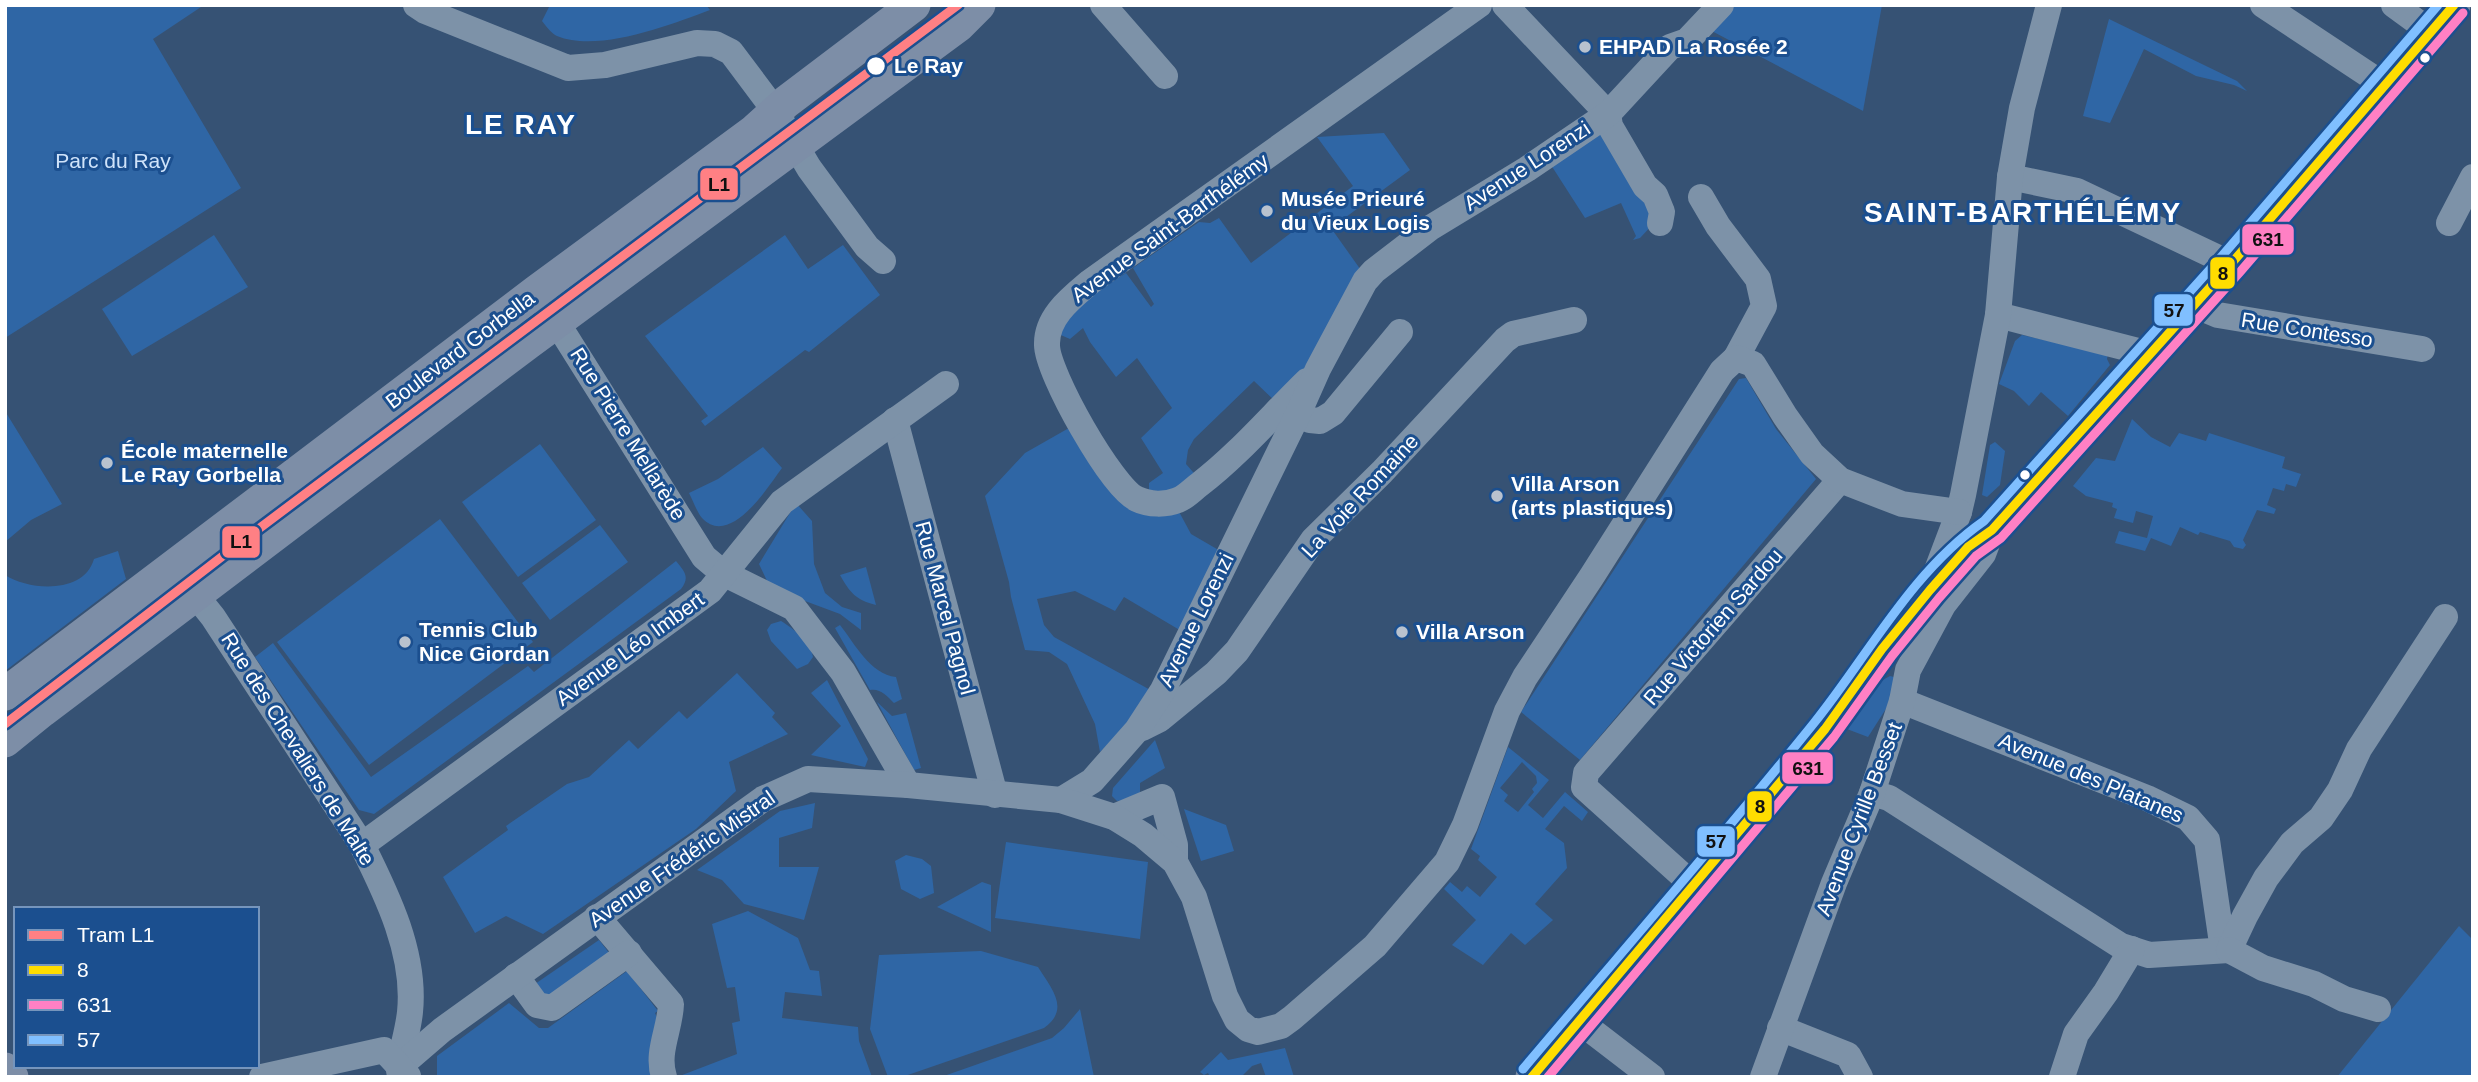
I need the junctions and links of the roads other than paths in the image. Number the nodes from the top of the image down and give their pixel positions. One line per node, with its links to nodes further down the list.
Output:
1 (416, 5): 15 (street)
2 (914, 5): 15 (main road, Boulevard Gorbella)
3 (979, 5): 17 (main road, Boulevard Gorbella)
4 (1103, 5): 13 (street)
5 (1479, 5): 34 (street, Avenue Saint-Barthélémy)
6 (1505, 5): 16 (street)
7 (1721, 5): 16 (street, Avenue Lorenzi)
8 (2049, 5): 18 (street)
9 (2263, 5): 14 (street)
10 (2394, 5): 12 (street)
11 (2454, 5): 12 (main road)
12 (2431, 32): 14 (main road)
13 (1165, 76)
14 (2384, 85): 24 (main road)
15 (776, 112): 17 (street); 25 (main road, Boulevard Gorbella)
16 (1608, 114): 21 (street); 34 (street, Avenue Lorenzi)
17 (795, 146): 23 (street); 29 (main road, Boulevard Gorbella)
18 (2010, 177): 24 (street); 27 (street)
19 (2473, 177): 22 (street)
20 (1701, 197): 33 (street)
21 (1660, 223)
22 (2449, 223)
23 (883, 261)
24 (2231, 264): 26 (main road)
25 (537, 291): 29 (street, Rue Pierre Mellarède); 41 (main road, Boulevard Gorbella)
26 (2194, 305): 31 (street, Rue Contesso); 32 (main road)
27 (1998, 315): 32 (street); 39 (street)
28 (1574, 320): 50 (street, La Voie Romaine)
29 (558, 322): 42 (street, Rue Pierre Mellarède); 44 (main road, Boulevard Gorbella)
30 (1400, 332): 36 (street)
31 (2422, 349)
32 (2150, 354): 40 (main road)
33 (1736, 358): 38 (street); 58 (street)
34 (1318, 369): 36 (street, Avenue Lorenzi)
35 (946, 384): 37 (street, Avenue Léo Imbert)
36 (1298, 414): 50 (street, Avenue Lorenzi)
37 (895, 420): 42 (street, Avenue Léo Imbert); 54 (street, Rue Marcel Pagnol)
38 (1840, 480): 39 (street); 59 (street, Rue Victorien Sardou)
39 (1959, 512): 40 (street); 43 (street)
40 (1984, 536): 43 (main road); 46 (street, Avenue Cyrille Besset)
41 (173, 567): 44 (street, Rue des Chevaliers de Malte); 48 (main road, Boulevard Gorbella)
42 (723, 573): 52 (street, Rue Pierre Mellarède); 57 (street, Avenue Léo Imbert)
43 (1930, 590): 47 (main road)
44 (197, 595): 51 (main road, Boulevard Gorbella); 57 (street, Rue des Chevaliers de Malte)
45 (2445, 617): 62 (street)
46 (1908, 670): 47 (street); 49 (street, Avenue Cyrille Besset)
47 (1858, 681): 59 (main road)
48 (5, 694)
49 (1902, 701): 53 (street, Avenue Cyrille Besset); 62 (street, Avenue des Platanes)
50 (1137, 730): 55 (street, Avenue Lorenzi)
51 (5, 741)
52 (908, 785): 54 (street, Avenue Frédéric Mistral); 60 (street, Avenue Frédéric Mistral)
53 (1872, 793): 61 (street); 67 (street, Avenue Cyrille Besset)
54 (995, 795): 55 (street, Avenue Frédéric Mistral)
55 (1060, 800): 56 (street, Avenue Frédéric Mistral)
56 (1114, 817): 58 (street, Avenue Frédéric Mistral); 58 (street)
57 (362, 845): 69 (street, Rue des Chevaliers de Malte)
58 (1175, 862)
59 (1693, 886): 66 (main road)
60 (597, 917): 63 (street); 64 (street, Avenue Frédéric Mistral)
61 (2132, 950): 62 (street); 77 (street)
62 (2226, 950): 65 (street)
63 (629, 953): 64 (street); 72 (street)
64 (516, 976): 69 (street, Avenue Frédéric Mistral)
65 (2378, 1009)
66 (1580, 1021): 73 (main road); 74 (street)
67 (1780, 1028): 75 (street, Avenue Cyrille Besset); 76 (street)
68 (5, 1069): 70 (main road)
69 (402, 1074): 71 (street)
70 (12, 1077)
71 (262, 1077)
72 (664, 1077)
73 (1532, 1077)
74 (1652, 1077)
75 (1763, 1077)
76 (1860, 1077)
77 (2062, 1077)

